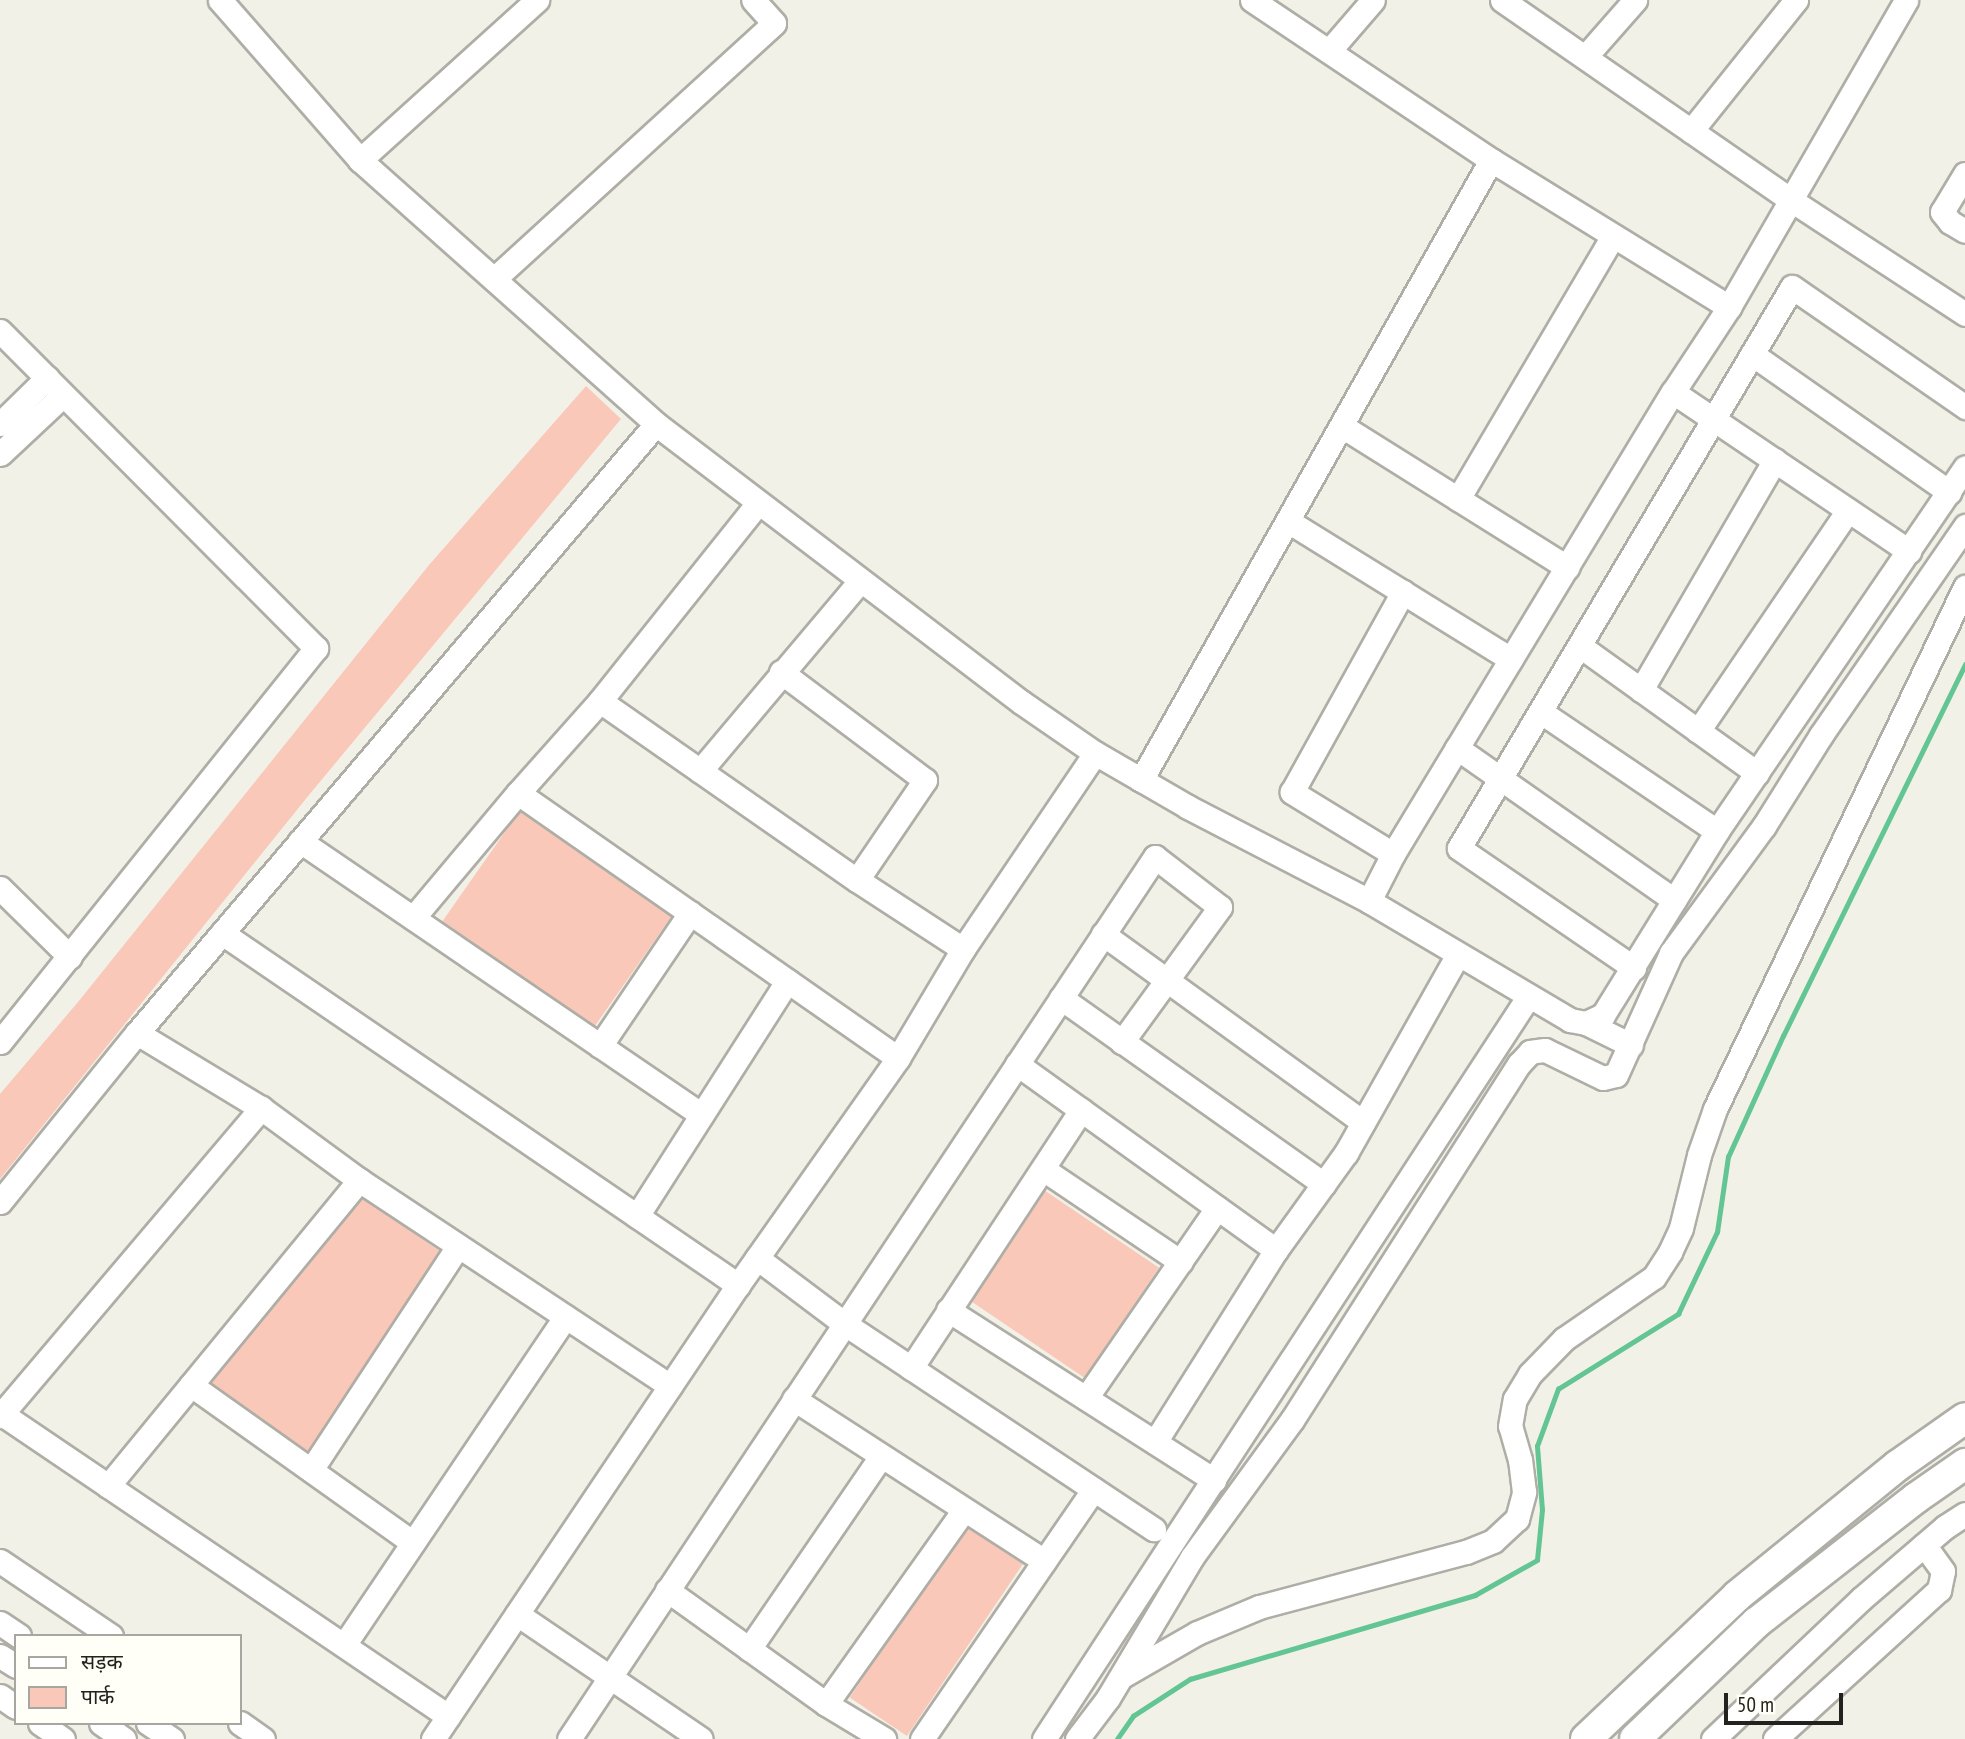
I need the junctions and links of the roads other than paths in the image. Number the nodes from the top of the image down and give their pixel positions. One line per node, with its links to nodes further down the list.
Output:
1 (220, 0): 13 (street)
2 (537, 0): 13 (street)
3 (754, 0): 19 (street)
4 (1252, 0): 10 (street)
5 (1373, 0): 10 (street)
6 (1502, 0): 11 (street)
7 (1635, 0): 11 (street)
8 (1796, 0): 12 (street)
9 (1906, 0): 16 (street)
10 (1329, 51): 14 (street)
11 (1585, 57): 12 (street)
12 (1691, 131): 16 (street)
13 (360, 160): 19 (street)
14 (1491, 160): 18 (street); 31 (street)
15 (1965, 174): 17 (street)
16 (1791, 200): 20 (street); 21 (street)
17 (1965, 231)
18 (1613, 236): 20 (street); 36 (street)
19 (494, 279): 30 (street)
20 (1729, 307): 25 (street)
21 (1965, 314)
22 (0, 331): 24 (street)
23 (1752, 354): 27 (street); 28 (street); 35 (street)
24 (47, 378): 26 (street); 29 (street)
25 (1673, 392): 28 (street); 42 (street)
26 (64, 395): 32 (street); 73 (street)
27 (1965, 407)
28 (1714, 419): 33 (street); 46 (street)
29 (0, 424)
30 (656, 424): 37 (street); 61 (street)
31 (1342, 426): 36 (street); 39 (street)
32 (0, 454)
33 (1775, 460): 38 (street); 49 (street)
34 (1965, 468): 35 (street)
35 (1949, 492): 41 (street)
36 (1458, 499): 42 (street)
37 (758, 503): 43 (street); 50 (street)
38 (1849, 510): 41 (street); 52 (street)
39 (1288, 521): 45 (street); 58 (street)
40 (1965, 526): 83 (street)
41 (1909, 551): 56 (street)
42 (1567, 567): 47 (street)
43 (860, 581): 48 (street); 54 (street)
44 (1965, 587): 134 (street)
45 (1403, 592): 47 (street); 62 (street)
46 (1580, 646): 49 (street); 51 (street)
47 (1511, 659): 53 (street)
48 (781, 671): 55 (street); 63 (street)
49 (1641, 690): 52 (street)
50 (600, 701): 55 (street); 59 (street)
51 (1541, 712): 57 (street); 60 (street)
52 (1698, 731): 56 (street)
53 (1457, 748): 57 (street); 62 (street)
54 (1095, 753): 58 (street); 71 (street)
55 (700, 771): 63 (street)
56 (1757, 774): 60 (street)
57 (1502, 779): 65 (street); 74 (street)
58 (1141, 780): 66 (street)
59 (518, 793): 67 (street); 68 (street)
60 (1717, 831): 65 (street)
61 (300, 841): 68 (street); 69 (street)
62 (1393, 854): 66 (street)
63 (857, 880): 71 (street)
64 (0, 888): 73 (street)
65 (1674, 900): 74 (street)
66 (1369, 901): 72 (street)
67 (690, 913): 75 (street); 84 (street)
68 (413, 918): 84 (street)
69 (222, 933): 81 (street); 96 (street)
70 (1103, 934): 76 (street); 76 (street); 78 (street)
71 (963, 949): 85 (street)
72 (1458, 954): 77 (street); 90 (street)
73 (70, 957): 80 (street)
74 (1634, 968): 79 (street)
75 (787, 981): 85 (street); 89 (street)
76 (1167, 981): 82 (street); 90 (street)
77 (1528, 997): 79 (street); 116 (street)
78 (1061, 998): 82 (street); 86 (street)
79 (1586, 1023): 83 (street)
80 (4, 1029)
81 (137, 1032): 87 (street); 94 (street)
82 (1122, 1042): 93 (street)
83 (1631, 1045): 134 (street)
84 (600, 1046): 89 (street)
85 (898, 1058): 99 (street)
86 (1017, 1064): 88 (street); 104 (street)
87 (261, 1108): 92 (street); 110 (street)
88 (1082, 1111): 91 (street); 95 (street)
89 (701, 1115): 96 (street)
90 (1363, 1122): 93 (street)
91 (1043, 1169): 100 (street); 102 (street)
92 (359, 1180): 97 (street); 106 (street)
93 (1324, 1184): 98 (street)
94 (0, 1202)
95 (1217, 1208): 98 (street); 100 (street)
96 (637, 1216): 101 (street)
97 (458, 1246): 103 (street); 115 (street)
98 (1276, 1250): 112 (street)
99 (757, 1258): 101 (street); 104 (street)
100 (1181, 1262): 108 (street)
101 (738, 1285): 107 (street)
102 (948, 1310): 105 (street); 108 (street)
103 (565, 1317): 107 (street); 122 (street)
104 (845, 1324): 105 (street); 109 (street)
105 (911, 1368): 118 (street)
106 (191, 1385): 115 (street); 117 (street)
107 (670, 1386): 127 (street)
108 (1086, 1398): 112 (street)
109 (794, 1399): 113 (street); 126 (street)
110 (1, 1415): 117 (street)
111 (1965, 1418): 152 (main road)
112 (1155, 1442): 116 (street)
113 (881, 1456): 119 (street); 132 (street)
114 (1965, 1464): 153 (main road)
115 (311, 1471): 122 (street)
116 (1213, 1480): 150 (street)
117 (108, 1486): 131 (street)
118 (1094, 1489): 121 (street); 125 (street)
119 (963, 1511): 125 (street); 135 (street)
120 (1965, 1514): 123 (street)
121 (1154, 1530)
122 (413, 1543): 131 (street)
123 (1924, 1545): 154 (street); 155 (street)
124 (0, 1561): 130 (street)
125 (1044, 1561): 149 (street)
126 (667, 1590): 132 (street); 133 (street)
127 (517, 1614): 133 (street); 136 (street)
128 (0, 1623): 129 (street)
129 (16, 1634)
130 (108, 1634)
131 (344, 1646): 136 (street)
132 (749, 1649): 135 (street)
133 (609, 1677): 146 (street); 147 (street)
134 (1121, 1677): 151 (street)
135 (826, 1704): 148 (street)
136 (448, 1716): 145 (street)
137 (242, 1724): 144 (street)
138 (43, 1725): 141 (street)
139 (104, 1725): 142 (street)
140 (151, 1725): 143 (street)
141 (63, 1739)
142 (124, 1739)
143 (172, 1739)
144 (263, 1739)
145 (433, 1739)
146 (569, 1739)
147 (701, 1739)
148 (884, 1739)
149 (922, 1739)
150 (1044, 1739)
151 (1077, 1739)
152 (1586, 1739)
153 (1635, 1739)
154 (1713, 1739)
155 (1775, 1739)

